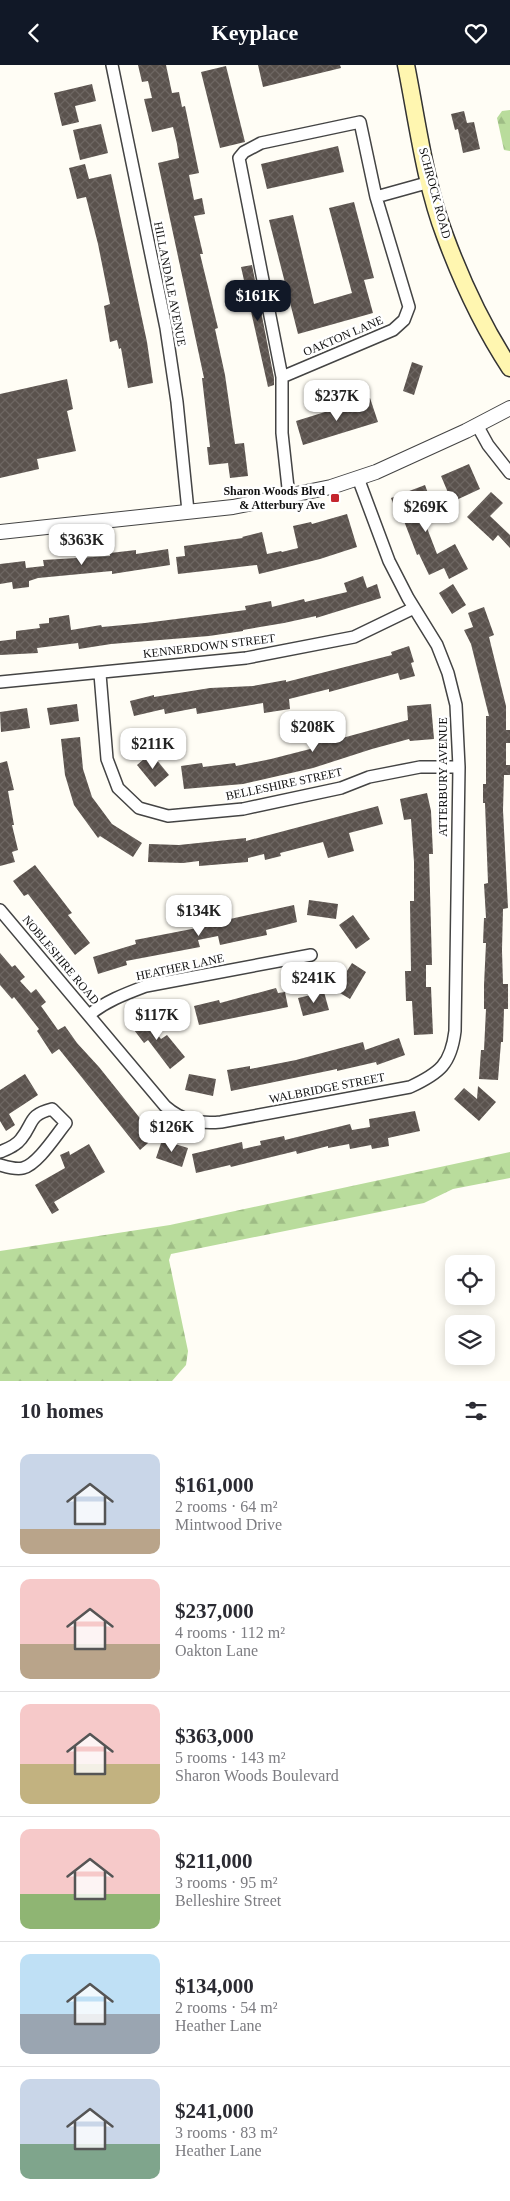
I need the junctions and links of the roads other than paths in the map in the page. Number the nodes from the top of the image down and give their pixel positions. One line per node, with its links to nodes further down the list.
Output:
1 (112, 65): 12 (street, HILLANDALE AVENUE)
2 (406, 65): 3 (main road, SCHROCK ROAD)
3 (430, 183): 4 (street); 5 (main road, SCHROCK ROAD)
4 (376, 197): 6 (street, OAKTON LANE); 6 (street, OAKTON LANE)
5 (510, 368)
6 (282, 377): 11 (street)
7 (510, 408): 8 (street)
8 (477, 425): 9 (street); 10 (street)
9 (510, 473)
10 (358, 478): 11 (street); 14 (street, ATTERBURY AVENUE)
11 (289, 497): 12 (street)
12 (188, 511): 13 (street)
13 (0, 532)
14 (414, 608): 15 (street, KENNERDOWN STREET); 17 (street, ATTERBURY AVENUE)
15 (100, 673): 16 (street, KENNERDOWN STREET); 17 (street, BELLESHIRE STREET)
16 (0, 682)
17 (458, 767): 21 (street, ATTERBURY AVENUE)
18 (0, 910): 20 (street, NOBLESHIRE ROAD)
19 (311, 955): 20 (street, HEATHER LANE)
20 (89, 1015): 22 (street, NOBLESHIRE ROAD)
21 (444, 1065): 22 (street, WALBRIDGE STREET)
22 (209, 1123)
23 (0, 1152): 24 (street)
24 (0, 1165)

